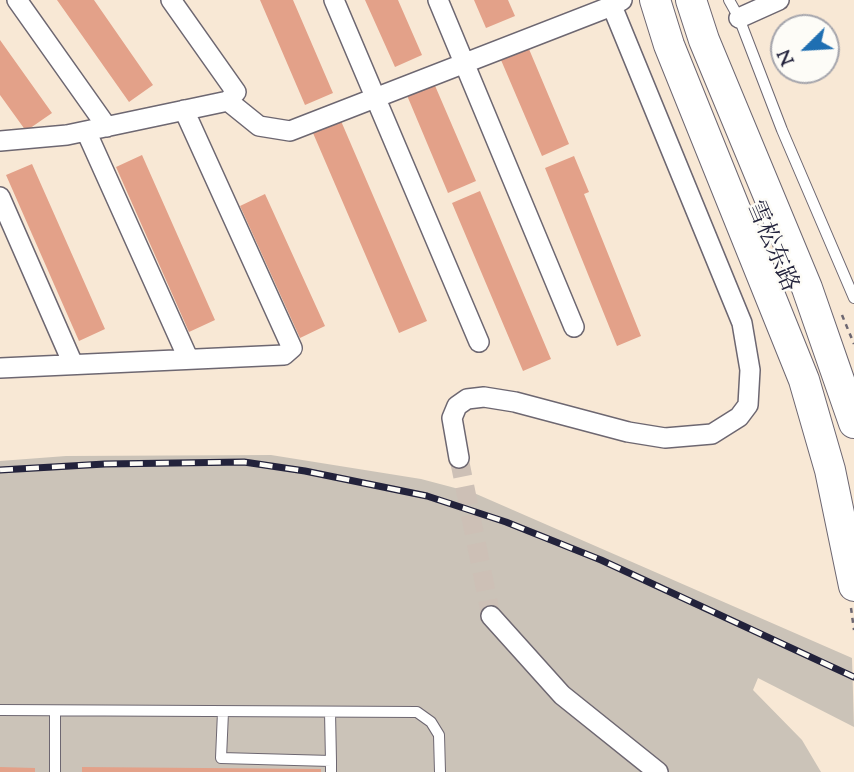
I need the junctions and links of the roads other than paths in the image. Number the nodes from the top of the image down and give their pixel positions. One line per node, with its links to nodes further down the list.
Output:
1 (17, 0): 17 (street)
2 (171, 0): 15 (street)
3 (334, 0): 14 (street)
4 (438, 0): 13 (street)
5 (655, 0): 31 (main road)
6 (664, 0): 30 (main road, 雪松东路)
7 (691, 0): 28 (main road, 雪松东路)
8 (702, 0): 25 (main road)
9 (729, 0): 12 (lane)
10 (779, 0): 12 (street)
11 (617, 3): 13 (street); 29 (street)
12 (739, 18): 21 (lane)
13 (464, 62): 14 (street); 22 (street)
14 (375, 96): 15 (street); 23 (street)
15 (228, 101): 16 (street)
16 (184, 110): 17 (street); 24 (street)
17 (107, 127): 18 (street)
18 (86, 131): 19 (street); 24 (street)
19 (0, 141)
20 (0, 197): 26 (street)
21 (854, 298)
22 (574, 327)
23 (479, 342)
24 (188, 358): 26 (street)
25 (854, 363)
26 (74, 364): 27 (street)
27 (0, 368)
28 (854, 423)
29 (459, 458)
30 (854, 502)
31 (854, 586)
32 (491, 616): 40 (street)
33 (0, 710): 34 (lane)
34 (55, 711): 35 (lane); 38 (lane)
35 (223, 712): 36 (lane); 37 (lane)
36 (330, 712): 37 (lane); 39 (lane)
37 (331, 766)
38 (55, 772)
39 (440, 772)
40 (658, 772)

